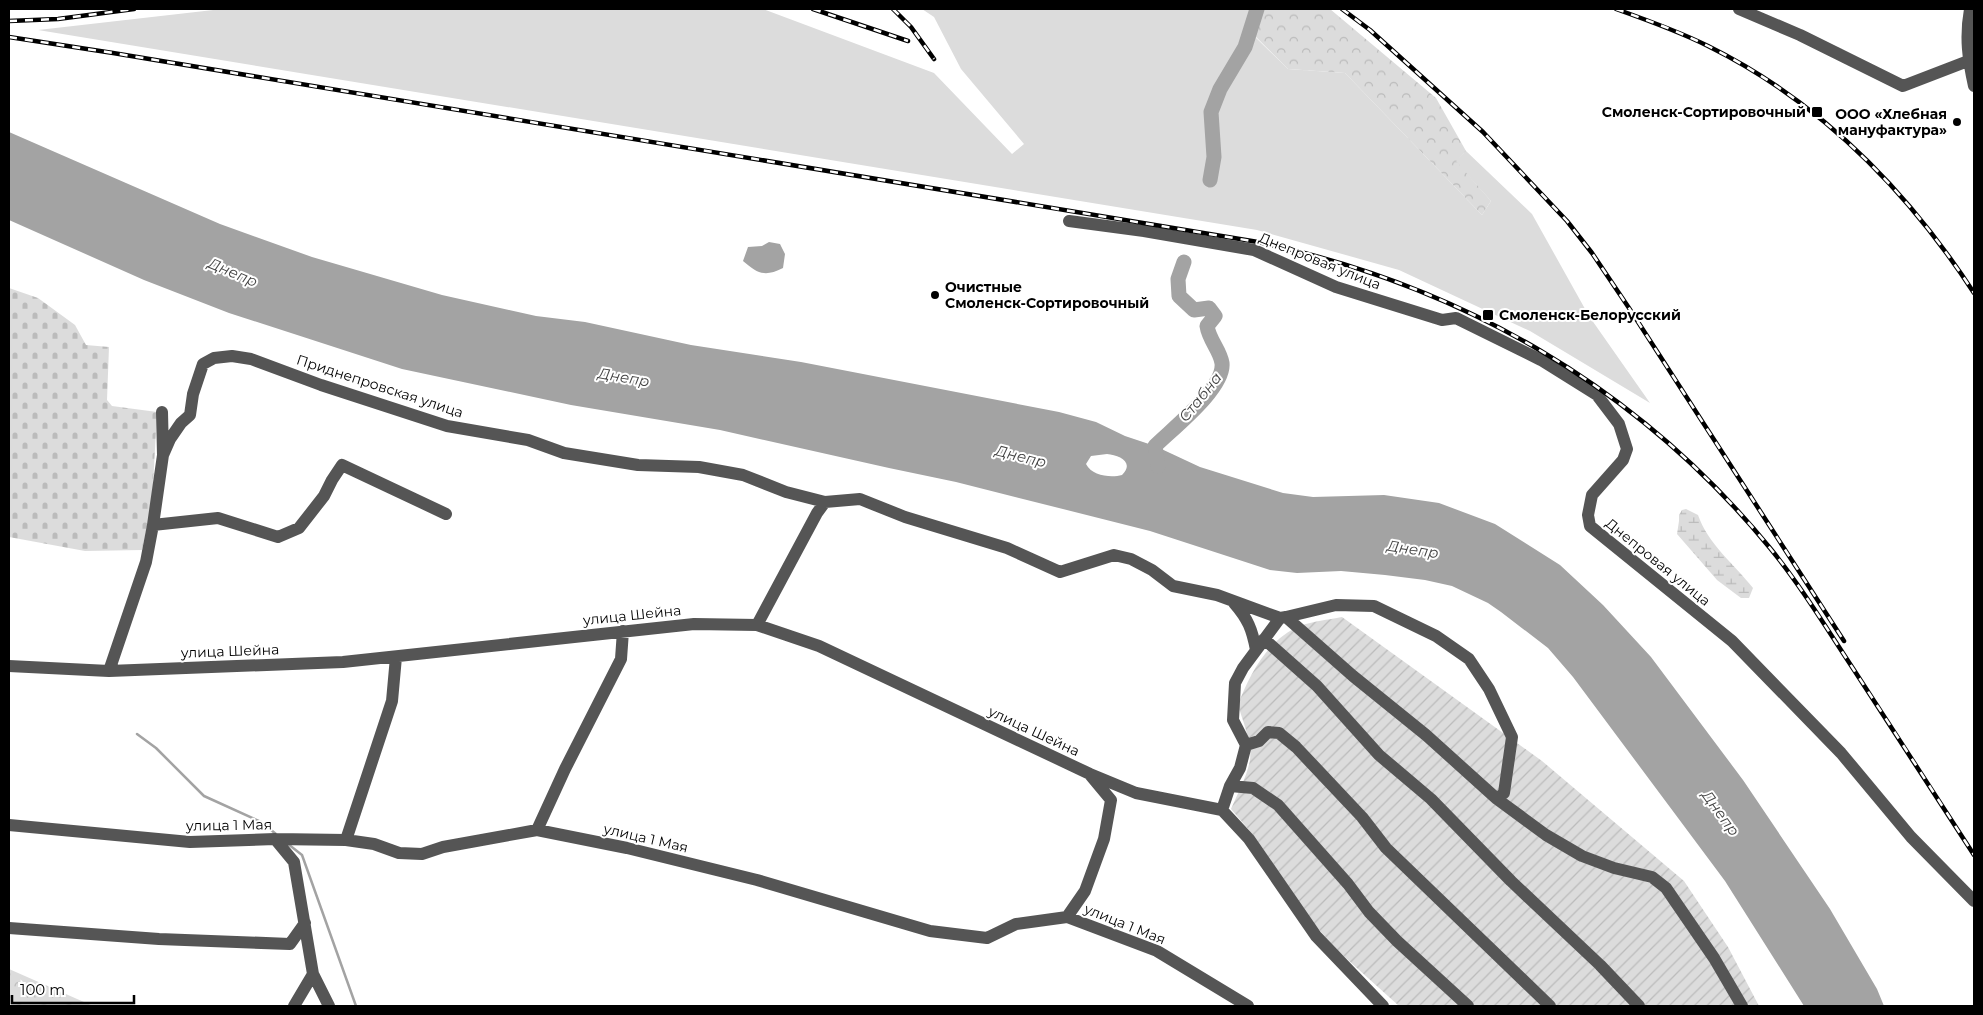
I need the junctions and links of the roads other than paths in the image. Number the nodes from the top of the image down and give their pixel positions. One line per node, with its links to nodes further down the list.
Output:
1 (1739, 9): 3 (street)
2 (1968, 12): 3 (street)
3 (1968, 61): 4 (street)
4 (1974, 86)
5 (1069, 221): 29 (street, Днепровая улица)
6 (162, 412): 7 (street)
7 (163, 455): 8 (street, Приднепровская улица); 10 (street)
8 (826, 502): 11 (street, Приднепровская улица); 13 (street)
9 (446, 514): 10 (street)
10 (154, 526): 19 (street)
11 (1232, 601): 12 (street, Приднепровская улица); 16 (street)
12 (1283, 617): 15 (street); 23 (street); 23 (street)
13 (757, 625): 14 (street, улица Шейна); 21 (street, улица Шейна)
14 (623, 631): 17 (street, улица Шейна); 26 (street)
15 (1264, 639): 16 (street); 40 (street)
16 (1256, 650): 20 (street)
17 (396, 657): 19 (street, улица Шейна); 28 (street)
18 (9, 666): 19 (street, улица Шейна)
19 (109, 671)
20 (1246, 744): 22 (street); 39 (street)
21 (1090, 774): 24 (street, улица Шейна); 30 (street)
22 (1230, 786): 24 (street); 38 (street)
23 (1497, 799): 41 (street)
24 (1222, 810): 37 (street)
25 (9, 825): 27 (street, улица 1 Мая)
26 (537, 830): 28 (street, улица 1 Мая); 30 (street, улица 1 Мая)
27 (275, 839): 28 (street, улица 1 Мая); 31 (street)
28 (346, 840)
29 (1974, 901)
30 (1067, 917): 36 (street, улица 1 Мая)
31 (304, 923): 32 (street); 33 (street)
32 (9, 928)
33 (313, 974): 34 (street); 35 (street)
34 (294, 1006)
35 (329, 1006)
36 (1248, 1006)
37 (1383, 1006)
38 (1468, 1006)
39 (1550, 1006)
40 (1640, 1006)
41 (1742, 1006)

